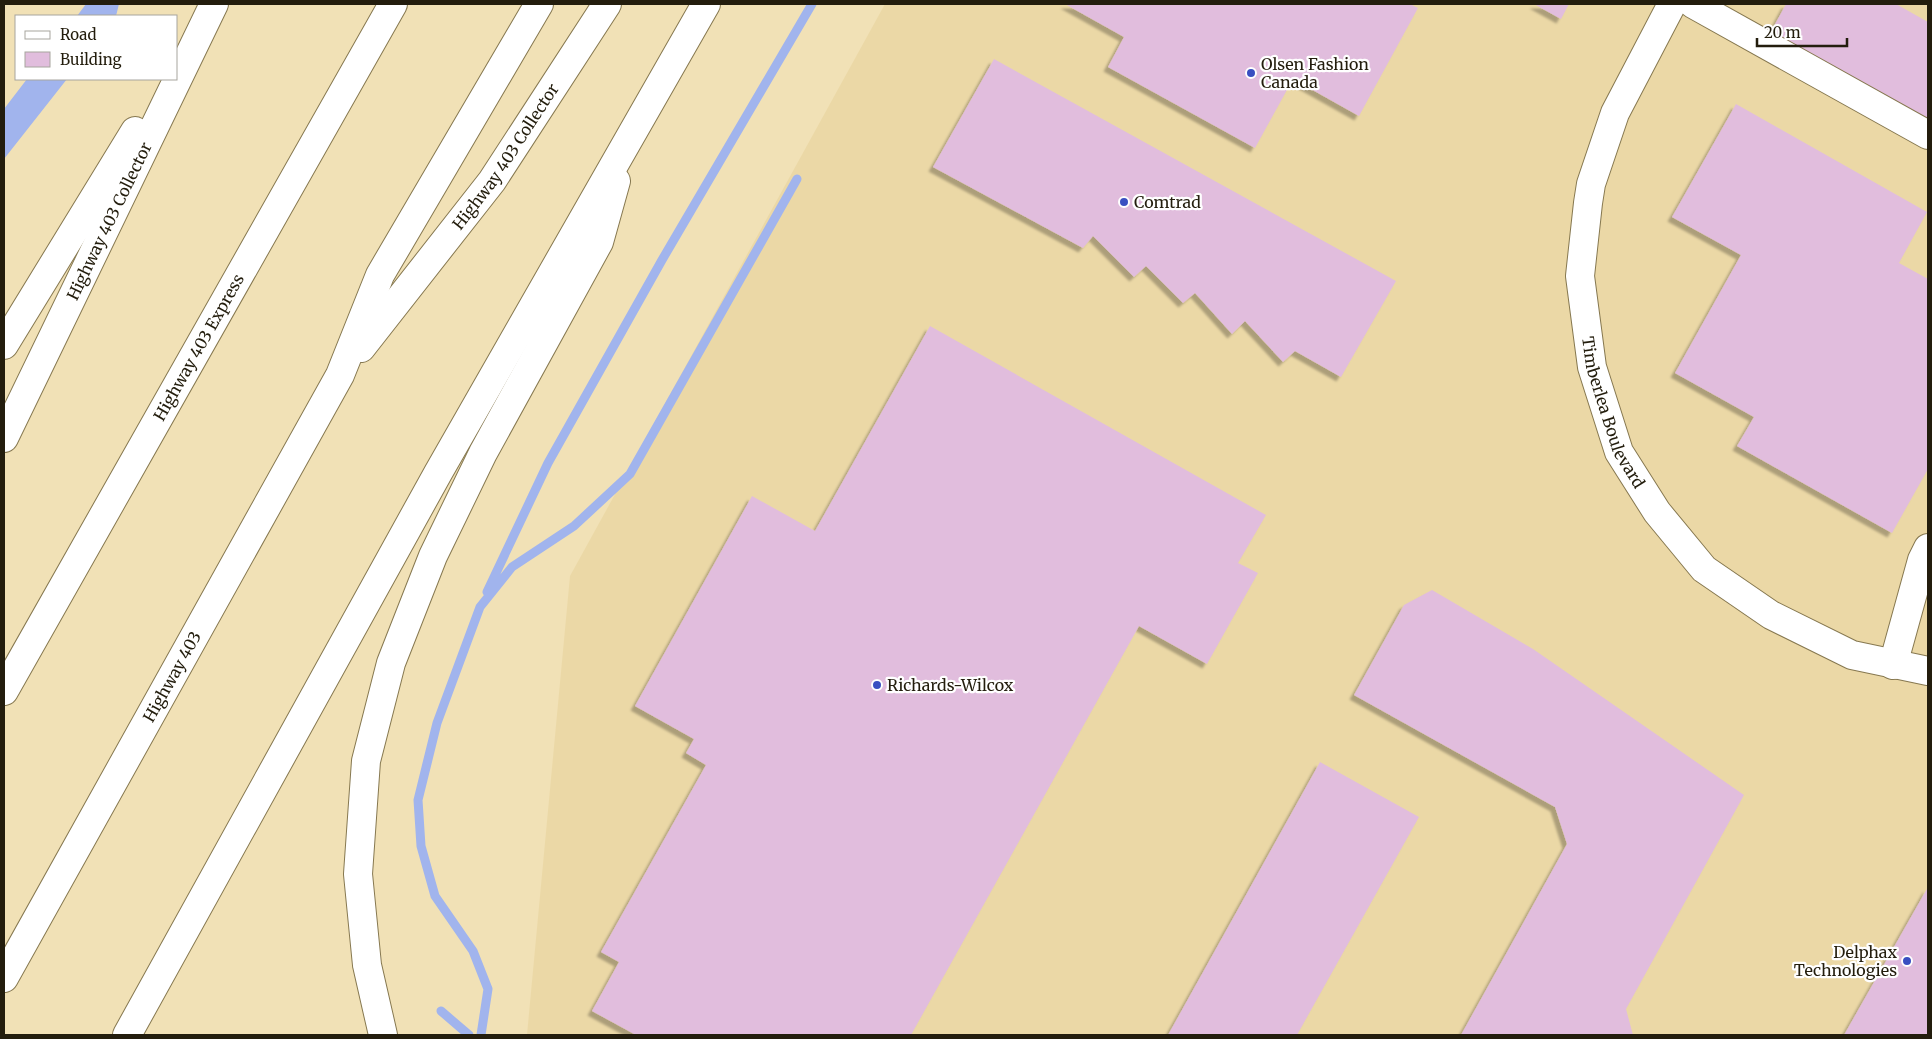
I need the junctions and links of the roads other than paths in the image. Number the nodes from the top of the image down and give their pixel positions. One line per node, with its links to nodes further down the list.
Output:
1 (214, 4): 8 (main road); 9 (main road, Highway 403 Collector)
2 (392, 4): 20 (main road, Highway 403 Express)
3 (538, 4): 15 (main road)
4 (607, 4): 15 (main road, Highway 403 Collector)
5 (706, 4): 13 (main road)
6 (1672, 4): 18 (main road, Timberlea Boulevard)
7 (1693, 4): 12 (main road)
8 (178, 61)
9 (178, 78)
10 (167, 80): 14 (main road)
11 (177, 80): 16 (main road, Highway 403 Collector)
12 (1928, 135)
13 (626, 143): 22 (main road); 23 (main road)
14 (4, 345)
15 (340, 375): 21 (main road, Highway 403)
16 (4, 438)
17 (1928, 548): 18 (main road)
18 (1893, 665): 19 (main road, Timberlea Boulevard)
19 (1928, 671)
20 (4, 690)
21 (4, 978)
22 (127, 1035)
23 (383, 1035)

